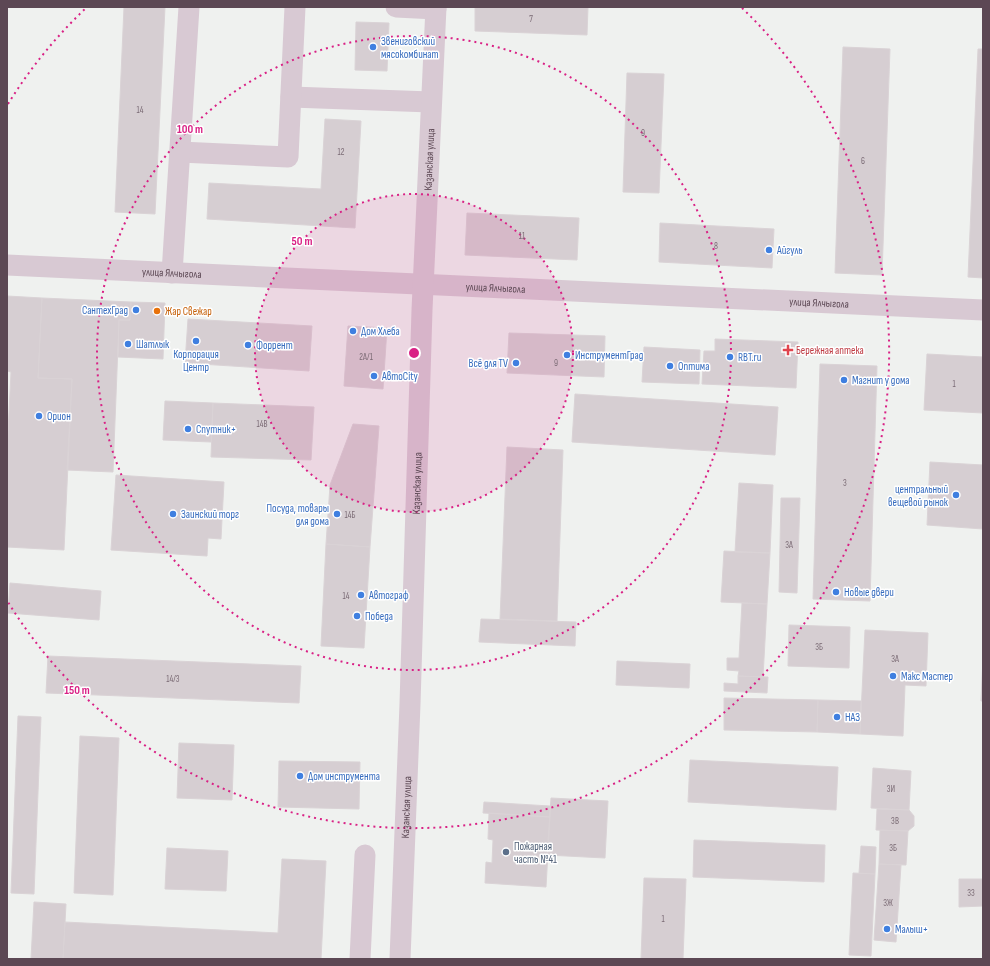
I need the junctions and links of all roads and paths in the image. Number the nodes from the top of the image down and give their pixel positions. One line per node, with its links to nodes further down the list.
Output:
1 (189, 7): 7 (street)
2 (295, 7): 5 (street)
3 (396, 7): 4 (street)
4 (436, 8): 6 (street, Казанская улица)
5 (291, 97): 6 (street); 7 (street)
6 (431, 102): 10 (street, Казанская улица)
7 (180, 152): 9 (street)
8 (7, 265): 9 (street, улица Ялчыгола)
9 (172, 273): 10 (street, улица Ялчыгола)
10 (423, 284): 11 (street, улица Ялчыгола); 14 (street, Казанская улица)
11 (983, 310)
12 (365, 855): 13 (street)
13 (360, 959)
14 (400, 959)

